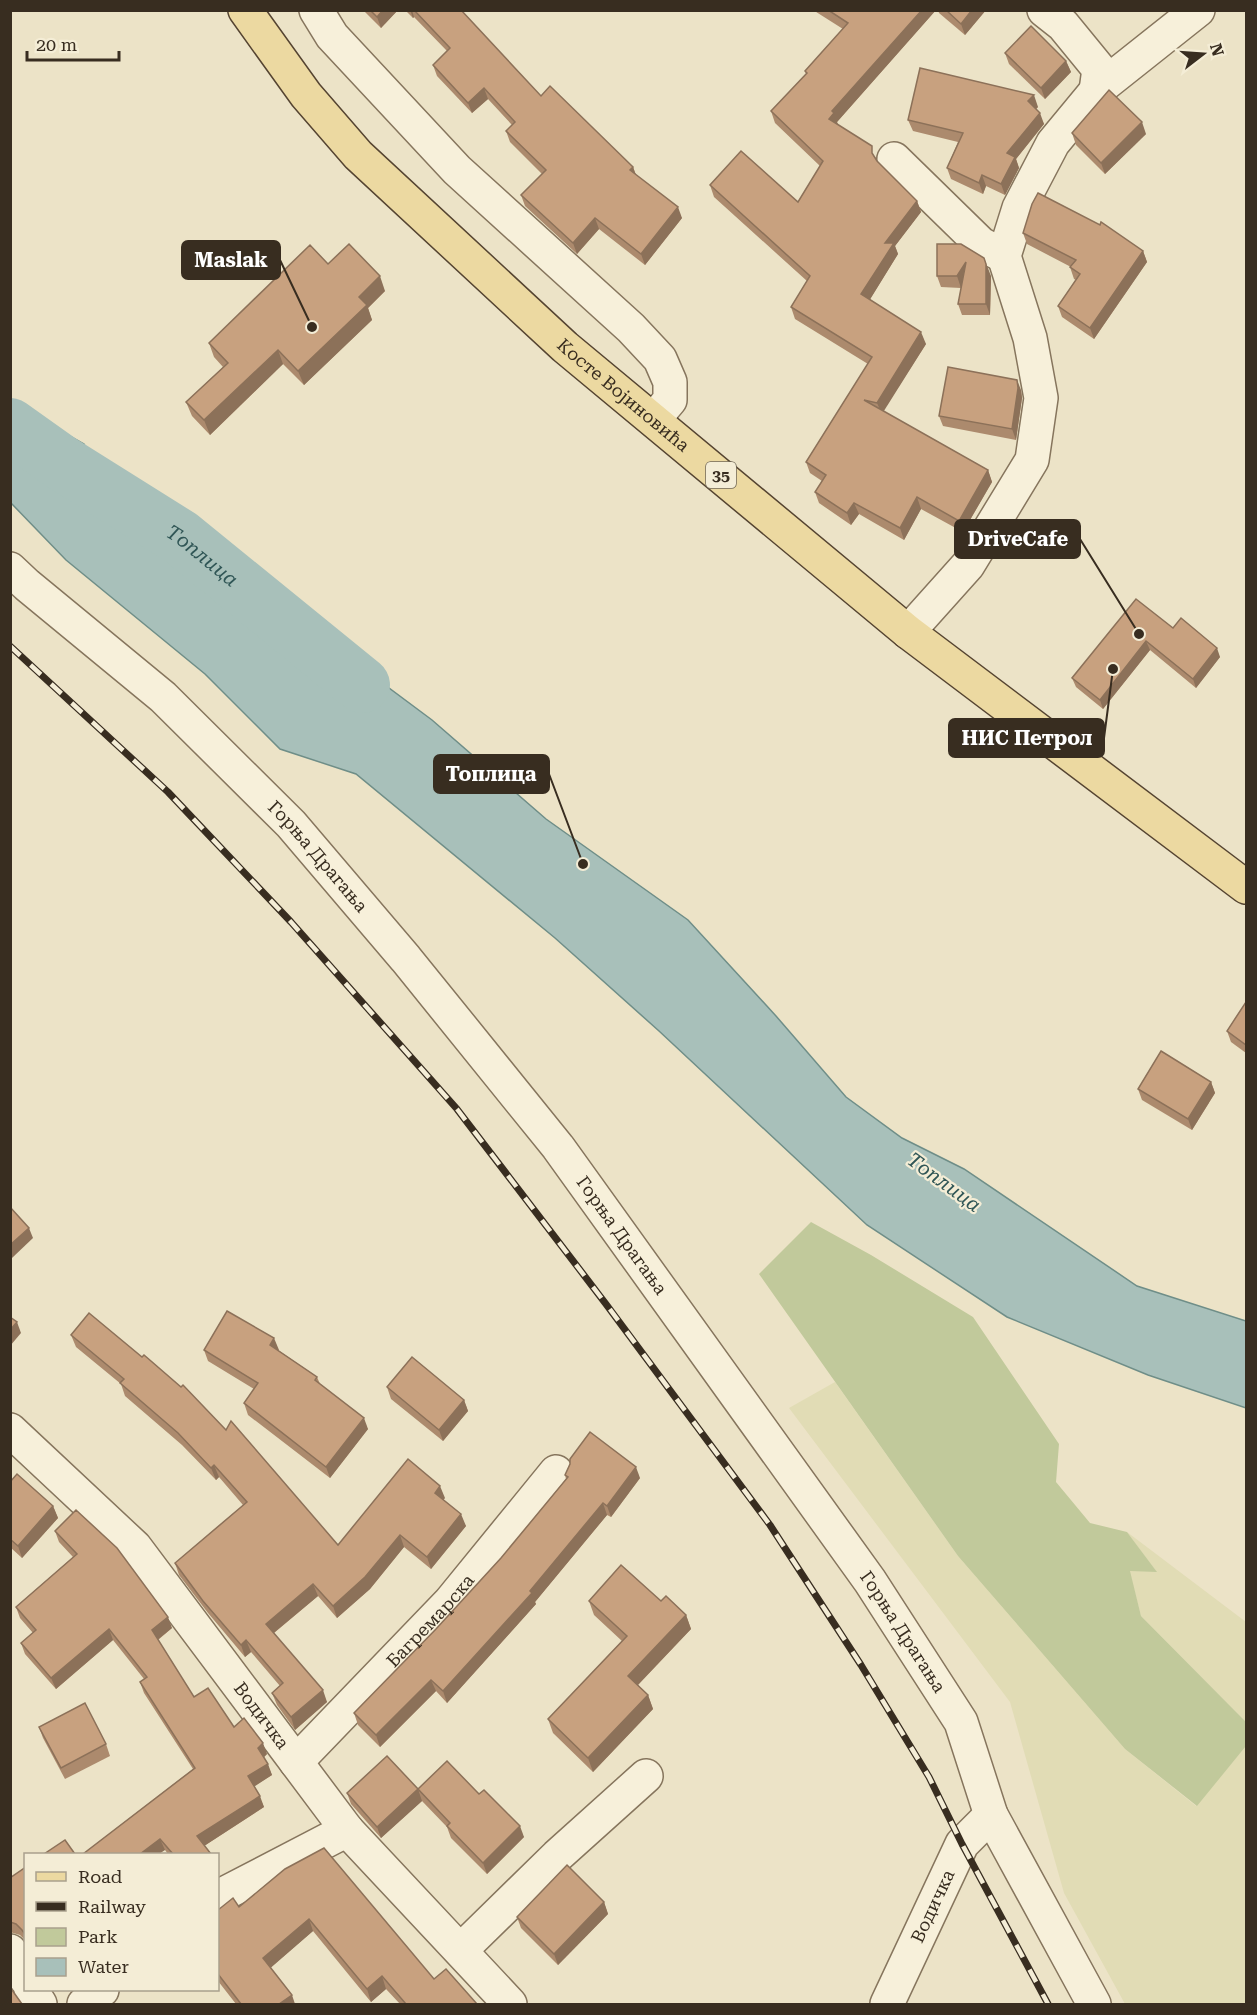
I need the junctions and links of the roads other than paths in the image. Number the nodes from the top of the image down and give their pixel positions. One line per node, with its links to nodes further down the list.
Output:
1 (245, 10): 8 (main road, Косте Војиновића / 35)
2 (316, 10): 8 (street)
3 (1044, 10): 5 (street)
4 (1198, 10): 5 (street)
5 (1096, 91): 7 (street)
6 (894, 159): 7 (street)
7 (1004, 256): 10 (street)
8 (654, 419): 10 (main road, Косте Војиновића / 35)
9 (10, 569): 16 (street, Горња Драгања)
10 (908, 632): 11 (main road, Косте Војиновића / 35)
11 (1246, 887)
12 (10, 1430): 14 (street, Водичка)
13 (556, 1472): 14 (street, Багремарска)
14 (296, 1762): 17 (street, Водичка)
15 (646, 1776): 19 (street)
16 (991, 1815): 27 (street, Водичка); 28 (street, Горња Драгања)
17 (347, 1830): 18 (street); 19 (street, Водичка)
18 (219, 1896)
19 (461, 1950): 26 (street, Водичка)
20 (10, 1952): 21 (street)
21 (24, 1976)
22 (32, 1991): 24 (street)
23 (100, 1991): 25 (street)
24 (40, 2004)
25 (84, 2004)
26 (510, 2004)
27 (887, 2004)
28 (1094, 2004)

